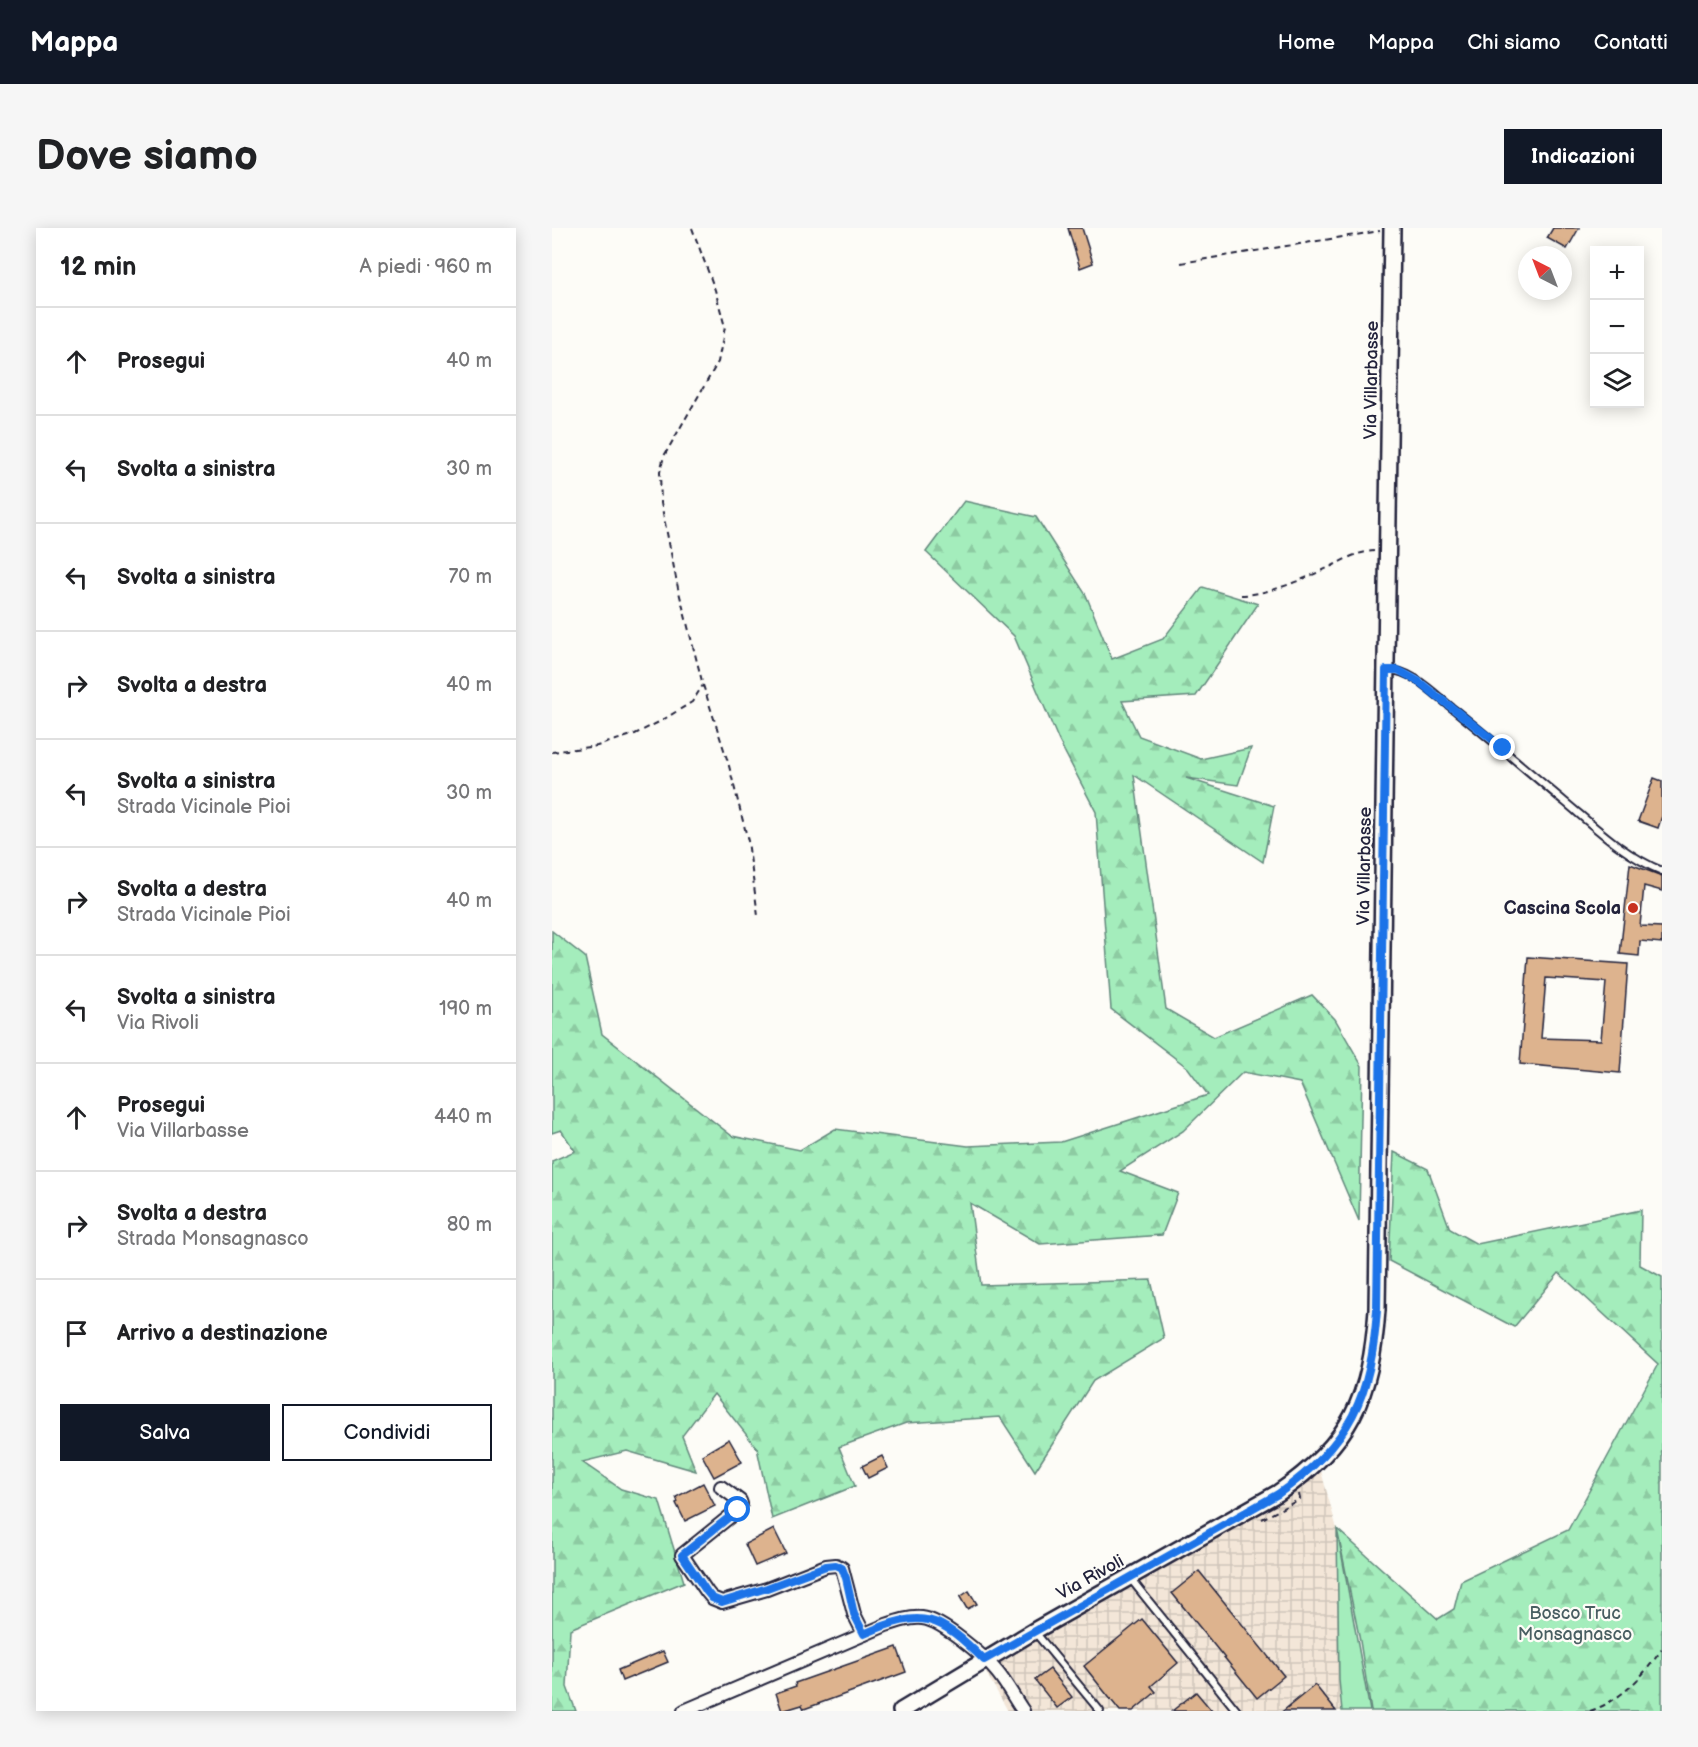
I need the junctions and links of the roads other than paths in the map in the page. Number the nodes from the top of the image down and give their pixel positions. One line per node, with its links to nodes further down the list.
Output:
1 (1392, 228): 2 (street, Via Villarbasse)
2 (1386, 670): 3 (lane); 4 (street, Via Villarbasse)
3 (1662, 871)
4 (1298, 1479): 6 (street, Via Rivoli)
5 (721, 1487): 8 (street)
6 (1129, 1577): 7 (street, Via Rivoli); 14 (lane)
7 (1034, 1631): 9 (street, Via Rivoli); 13 (lane)
8 (864, 1634): 9 (street); 10 (street)
9 (984, 1660): 11 (street, Via Rivoli); 12 (street)
10 (684, 1711)
11 (902, 1711)
12 (1023, 1711)
13 (1100, 1711)
14 (1237, 1711)

